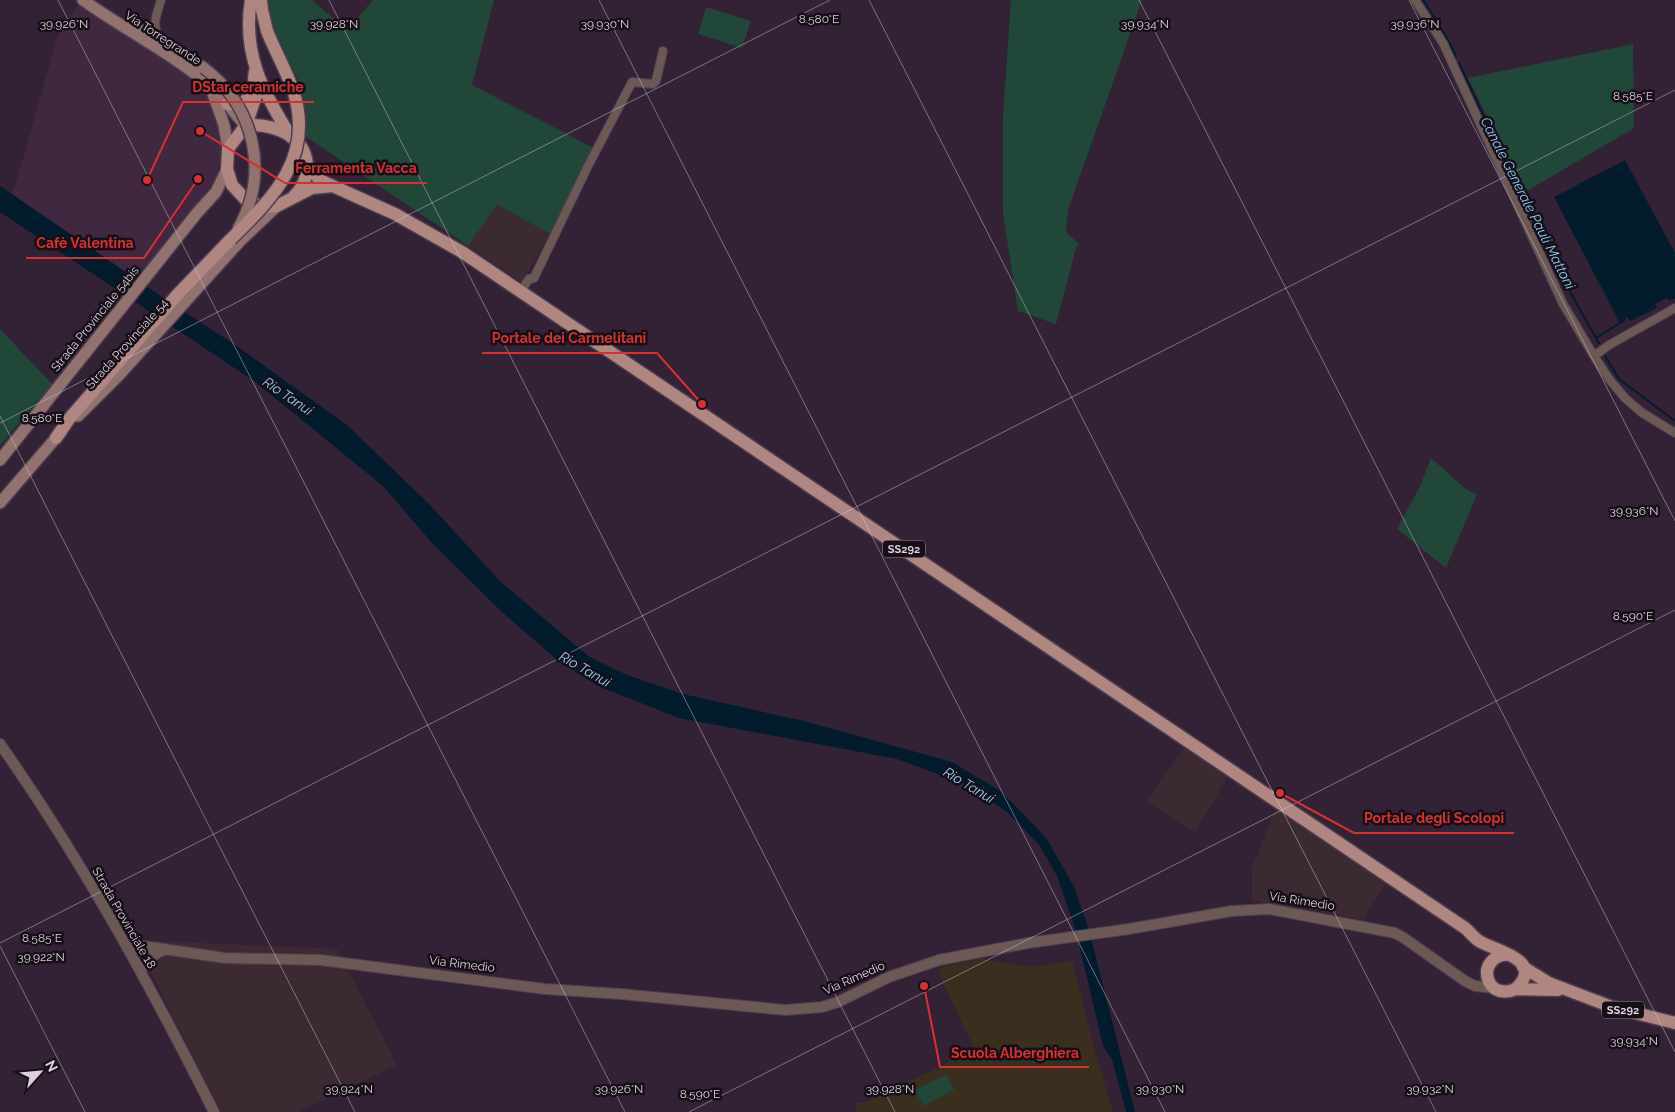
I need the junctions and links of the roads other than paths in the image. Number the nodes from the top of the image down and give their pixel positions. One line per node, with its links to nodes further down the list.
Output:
1 (83, 0): 6 (main road); 9 (main road, Via Torregrande)
2 (161, 0): 6 (street)
3 (251, 0): 8 (main road, SS292)
4 (261, 0): 19 (main road, bridge)
5 (1415, 0): 23 (street)
6 (159, 40): 19 (main road, bridge)
7 (663, 51): 20 (street)
8 (255, 75): 10 (main road); 11 (main road, SS292); 12 (main road, SS292)
9 (203, 81): 10 (main road, Via Torregrande); 13 (main road, Via Torregrande)
10 (227, 104): 11 (main road, Via Torregrande)
11 (246, 126): 12 (main road, SS292); 13 (main road, SS292)
12 (291, 137): 14 (main road, SS292)
13 (228, 149): 15 (main road)
14 (307, 164): 16 (main road, SS292); 17 (main road)
15 (227, 170): 18 (main road); 26 (main road, Strada Provinciale 54bis)
16 (333, 186): 17 (main road); 20 (main road, SS292)
17 (290, 200): 18 (main road)
18 (277, 206): 22 (main road, Strada Provinciale 54)
19 (231, 239): 22 (main road)
20 (521, 291): 29 (main road, SS292)
21 (1675, 308): 23 (street)
22 (142, 344): 25 (main road)
23 (1594, 356): 24 (street)
24 (1675, 433)
25 (56, 438): 27 (main road)
26 (0, 460)
27 (0, 503)
28 (0, 744): 30 (street, Strada Provinciale 18)
29 (1478, 941): 32 (main road, SS292); 35 (main road, SS292)
30 (127, 948): 31 (street, Via Rimedio); 34 (street, Strada Provinciale 18)
31 (170, 949): 34 (street); 36 (street, Via Rimedio)
32 (1510, 955): 33 (main road, SS292); 35 (main road)
33 (1524, 967): 38 (main road); 39 (main road, SS292)
34 (139, 969): 41 (street, Strada Provinciale 18)
35 (1488, 972): 36 (street); 37 (main road, SS292)
36 (1470, 983): 37 (street, Via Rimedio)
37 (1494, 988): 38 (main road, SS292)
38 (1516, 989): 39 (main road, SS292)
39 (1573, 992): 40 (main road, SS292)
40 (1675, 1023)
41 (214, 1112)

